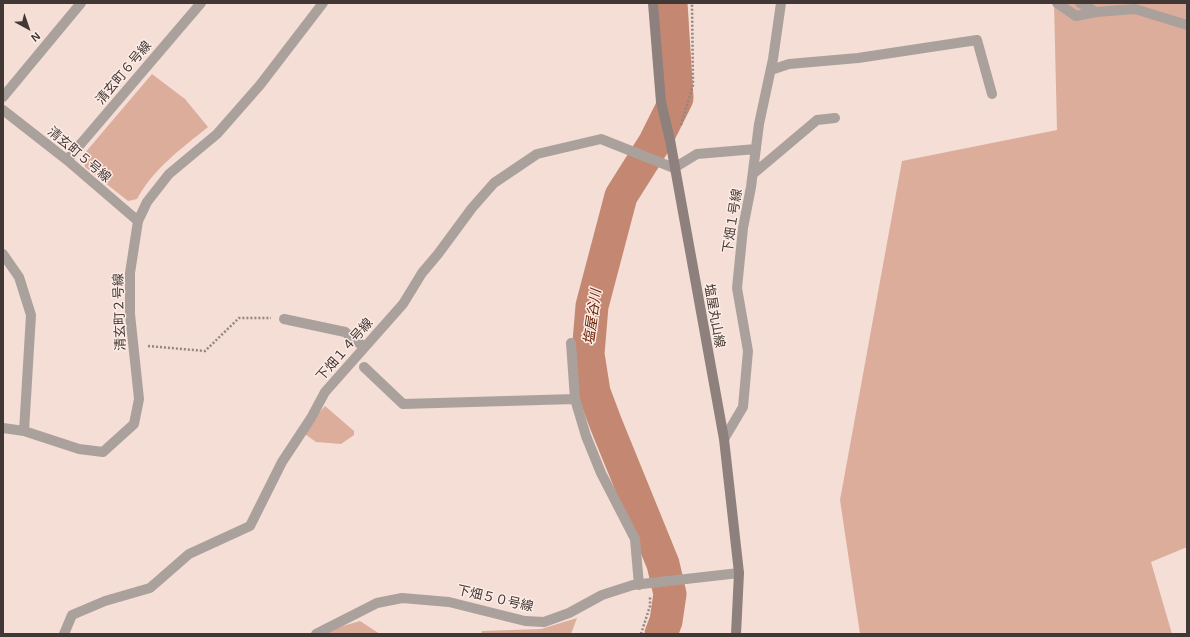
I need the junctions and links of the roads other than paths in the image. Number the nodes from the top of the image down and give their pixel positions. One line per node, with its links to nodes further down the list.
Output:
1 (81, 3): 12 (street)
2 (201, 3): 16 (street, 清玄町６号線)
3 (323, 3): 19 (street, 清玄町２号線)
4 (653, 3): 17 (street, 塩屋丸山線)
5 (781, 3): 10 (street, 下畑１号線)
6 (1057, 3): 8 (street)
7 (1080, 3): 8 (street)
8 (1096, 12): 9 (street)
9 (1187, 25)
10 (771, 70): 11 (street); 15 (street, 下畑１号線)
11 (992, 94)
12 (3, 97)
13 (3, 110): 16 (street, 清玄町５号線)
14 (835, 118): 18 (street)
15 (756, 149): 17 (street); 18 (street, 下畑１号線)
16 (67, 160): 19 (street, 清玄町５号線)
17 (674, 168): 23 (street, 下畑１４号線); 28 (street, 塩屋丸山線)
18 (753, 174): 28 (street, 下畑１号線)
19 (138, 221): 27 (street, 清玄町２号線)
20 (3, 254): 27 (street)
21 (284, 319): 23 (street)
22 (571, 343): 25 (street)
23 (364, 347): 31 (street, 下畑１４号線)
24 (364, 367): 25 (street)
25 (576, 399): 30 (street)
26 (3, 428): 27 (street, 清玄町２号線)
27 (24, 430)
28 (724, 439): 29 (street, 塩屋丸山線)
29 (739, 573): 30 (street, 下畑５０号線); 33 (street, 塩屋丸山線)
30 (639, 585): 32 (street, 下畑５０号線)
31 (64, 634)
32 (316, 634)
33 (736, 634)

